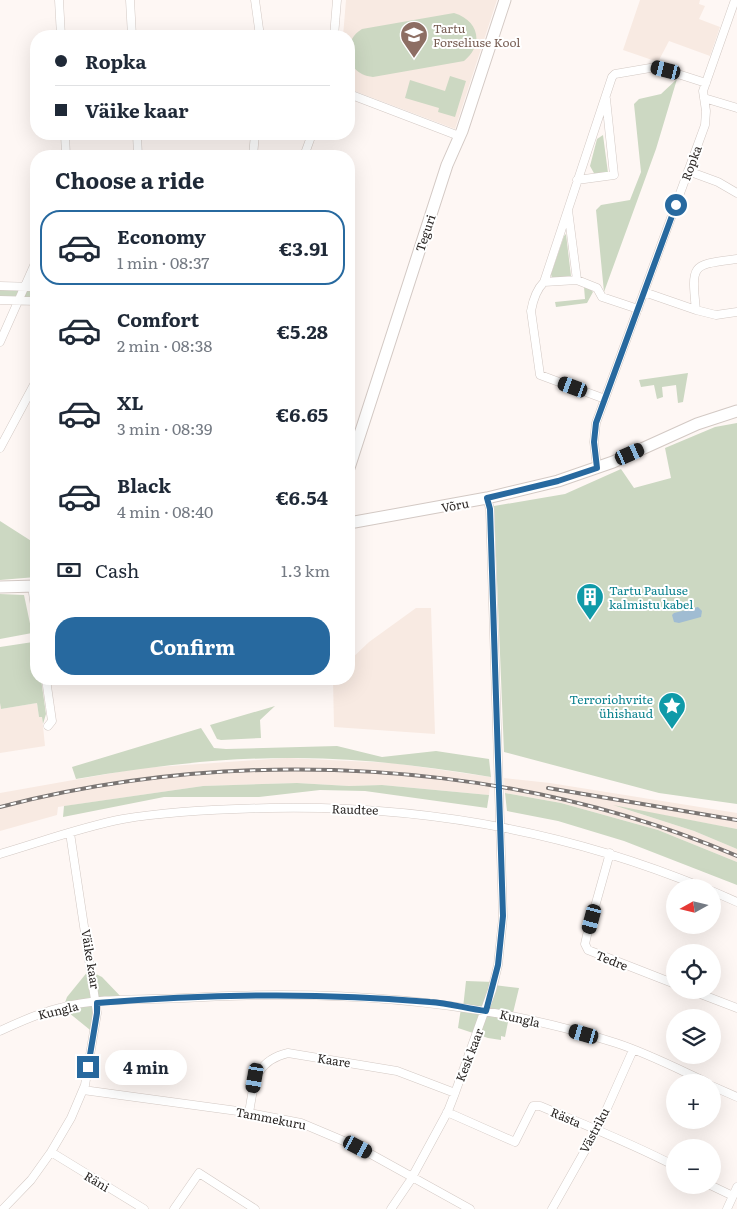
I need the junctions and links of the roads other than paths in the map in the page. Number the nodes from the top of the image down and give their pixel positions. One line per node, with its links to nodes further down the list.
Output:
1 (59, 0): 7 (street)
2 (130, 0): 8 (street)
3 (255, 0): 9 (street)
4 (337, 0): 10 (street)
5 (505, 0): 16 (street, Teguri)
6 (735, 0): 11 (street, Ropka)
7 (61, 30)
8 (132, 30)
9 (259, 30)
10 (334, 30)
11 (706, 83): 12 (street); 14 (street, Ropka)
12 (605, 95): 18 (street); 18 (street)
13 (355, 96): 16 (street)
14 (704, 98): 15 (street); 17 (street, Ropka)
15 (737, 108)
16 (459, 136): 40 (street, Teguri)
17 (688, 171): 19 (street); 28 (street, Ropka)
18 (576, 180): 20 (street)
19 (737, 193)
20 (568, 208): 23 (street); 24 (street)
21 (737, 259): 33 (street)
22 (30, 274): 26 (street)
23 (577, 280): 24 (street); 32 (street)
24 (544, 282): 37 (street)
25 (0, 286): 26 (street)
26 (24, 287): 27 (street); 30 (street)
27 (30, 287)
28 (644, 292): 32 (street, Ropka); 33 (street)
29 (0, 300): 30 (street)
30 (19, 300): 31 (street); 35 (street)
31 (30, 301)
32 (638, 309): 37 (street, Ropka)
33 (696, 310): 34 (street)
34 (737, 312)
35 (0, 342)
36 (30, 392): 39 (street)
37 (605, 399): 41 (street, Ropka)
38 (734, 413): 41 (street, Võru)
39 (0, 448)
40 (355, 449)
41 (597, 468): 42 (street, Võru)
42 (487, 498): 43 (street, Võru); 48 (street, Kesk kaar)
43 (355, 522)
44 (30, 586): 45 (street)
45 (0, 587)
46 (47, 685): 47 (street)
47 (48, 726)
48 (499, 826): 49 (street, Raudtee); 50 (street, Raudtee); 59 (street, Kesk kaar)
49 (70, 833): 51 (street, Raudtee); 57 (street, Väike kaar)
50 (610, 853): 52 (street, Raudtee); 55 (street, Tedre)
51 (0, 854)
52 (680, 879)
53 (721, 895): 54 (street)
54 (737, 902)
55 (666, 980)
56 (714, 999): 58 (street)
57 (97, 1003): 59 (street, Kungla); 60 (street, Kungla); 63 (street, Väike kaar)
58 (737, 1008)
59 (486, 1011): 61 (street, Kungla); 65 (street, Kesk kaar)
60 (0, 1031)
61 (633, 1050): 62 (street, Kungla); 69 (street, Västriku)
62 (688, 1074)
63 (83, 1090): 68 (street, Tammekuru); 70 (street, Väike kaar)
64 (721, 1090): 66 (street)
65 (455, 1093): 67 (street, Kesk kaar); 68 (street, Kaare)
66 (737, 1097)
67 (447, 1112): 69 (street, Rästa); 72 (street, Kesk kaar)
68 (249, 1113): 72 (street, Tammekuru)
69 (595, 1130): 71 (street, Rästa); 82 (street, Västriku)
70 (51, 1152): 76 (street, Väike kaar); 77 (street, Räni)
71 (666, 1162)
72 (413, 1176): 80 (street, Kesk kaar); 81 (street, Tammekuru)
73 (737, 1187): 75 (street)
74 (721, 1190): 75 (street)
75 (733, 1196): 83 (street)
76 (3, 1209)
77 (144, 1209)
78 (174, 1209): 79 (street)
79 (255, 1209)
80 (390, 1209)
81 (470, 1209)
82 (552, 1209)
83 (727, 1209)

